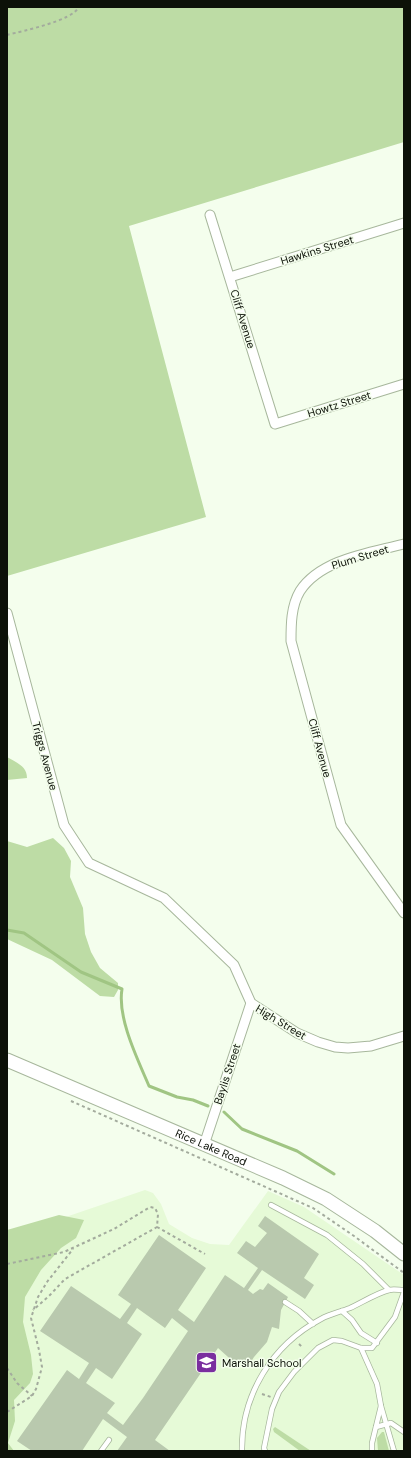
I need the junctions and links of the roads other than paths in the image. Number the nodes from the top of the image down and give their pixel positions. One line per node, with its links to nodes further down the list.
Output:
1 (210, 215): 3 (street, Cliff Avenue)
2 (404, 224): 3 (street, Hawkins Street)
3 (230, 277): 5 (street, Cliff Avenue)
4 (404, 384): 5 (street, Howtz Street)
5 (275, 424)
6 (404, 544): 7 (street, Plum Street)
7 (318, 573): 10 (street, Cliff Avenue)
8 (7, 613): 9 (street, Triggs Avenue)
9 (117, 875): 11 (street, High Street)
10 (404, 913)
11 (251, 1004): 12 (street, High Street); 14 (street, Baylis Street)
12 (404, 1036)
13 (7, 1060): 14 (main road, Rice Lake Road)
14 (204, 1145): 16 (main road, Rice Lake Road)
15 (271, 1205): 17 (lane)
16 (404, 1254)
17 (389, 1290): 18 (lane); 20 (lane)
18 (404, 1291): 22 (lane)
19 (285, 1302): 21 (lane)
20 (342, 1311): 21 (lane); 22 (lane)
21 (313, 1324): 30 (lane)
22 (377, 1343): 23 (lane)
23 (361, 1348): 24 (lane); 31 (lane)
24 (381, 1406): 25 (lane); 26 (lane)
25 (386, 1424): 26 (lane); 27 (lane); 33 (lane)
26 (376, 1427): 32 (lane)
27 (404, 1432)
28 (109, 1440): 29 (lane)
29 (101, 1451)
30 (242, 1451)
31 (265, 1451)
32 (372, 1451)
33 (394, 1451)

